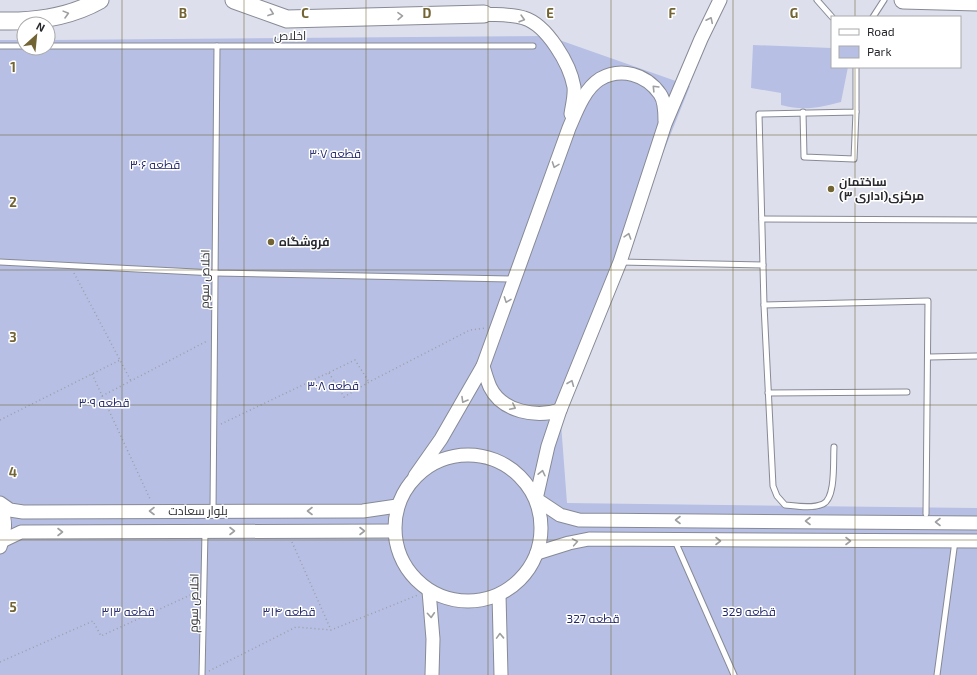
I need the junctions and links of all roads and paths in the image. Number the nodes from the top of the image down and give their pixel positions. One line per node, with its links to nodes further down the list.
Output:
1 (100, 0): 9 (highway, one-way to 1)
2 (234, 0): 8 (highway, one-way to 8)
3 (720, 0): 24 (street, one-way to 3)
4 (817, 0): 10 (lane)
5 (884, 0): 11 (lane)
6 (903, 0): 7 (highway)
7 (977, 2)
8 (484, 14): 25 (street, one-way to 25)
9 (56, 16)
10 (831, 16)
11 (874, 16)
12 (0, 21): 13 (highway)
13 (16, 22)
14 (16, 23): 15 (street)
15 (0, 31)
16 (0, 46): 17 (lane)
17 (16, 46)
18 (56, 46): 19 (lane, اخلاص)
19 (217, 46): 20 (lane, اخلاص); 32 (lane, اخلاص سوم)
20 (533, 46)
21 (856, 68): 23 (lane)
22 (803, 112): 23 (lane); 23 (lane); 26 (lane)
23 (856, 112)
24 (665, 124): 25 (street, one-way to 25); 29 (street, one-way to 24)
25 (569, 128): 33 (street, one-way to 33)
26 (762, 219): 27 (lane); 31 (lane)
27 (977, 220)
28 (0, 262): 30 (lane)
29 (620, 262): 31 (lane); 48 (street, one-way to 29)
30 (70, 265): 32 (lane); 39 (path)
31 (763, 265): 34 (lane)
32 (216, 273): 33 (lane); 36 (lane, اخلاص سوم)
33 (515, 279): 35 (street, one-way to 35)
34 (764, 305): 38 (lane); 46 (lane)
35 (498, 326): 40 (street); 44 (path)
36 (215, 335): 43 (path); 50 (lane, اخلاص سوم)
37 (977, 356): 38 (lane)
38 (929, 357): 59 (lane)
39 (120, 360): 42 (path); 43 (path)
40 (483, 366): 48 (street, one-way to 48); 52 (street, one-way to 52)
41 (329, 373): 44 (path); 44 (path); 50 (path)
42 (92, 374): 47 (path); 49 (path)
43 (131, 381): 47 (path)
44 (369, 382)
45 (907, 392): 46 (lane)
46 (768, 393): 51 (lane)
47 (102, 396): 57 (path)
48 (560, 410): 53 (street, one-way to 48)
49 (0, 420)
50 (214, 427): 58 (lane, اخلاص سوم)
51 (834, 447)
52 (415, 476): 53 (street); 55 (street)
53 (536, 499): 60 (street, one-way to 53); 68 (street)
54 (0, 503): 57 (street, بلوار سعادت, one-way to 54)
55 (397, 506): 58 (street, بلوار سعادت, one-way to 58); 63 (street)
56 (0, 507): 67 (street)
57 (158, 511): 58 (street, بلوار سعادت)
58 (213, 511)
59 (926, 514)
60 (977, 523)
61 (205, 531): 62 (street, بلوار سعادت, one-way to 62); 67 (street, بلوار سعادت, one-way to 61); 69 (lane, اخلاص سوم)
62 (287, 531): 63 (street, بلوار سعادت, one-way to 63); 72 (path)
63 (394, 531): 70 (street)
64 (675, 541): 65 (street, one-way to 65); 68 (street, one-way to 64); 77 (lane)
65 (955, 541): 66 (street); 78 (lane)
66 (977, 541)
67 (1, 544)
68 (537, 553): 71 (street)
69 (204, 589): 73 (path); 74 (lane, اخلاص سوم)
70 (429, 591): 71 (street); 72 (path); 75 (street, one-way to 75)
71 (499, 595): 76 (street, one-way to 71)
72 (331, 630): 74 (path)
73 (0, 662)
74 (202, 675)
75 (432, 675)
76 (501, 675)
77 (734, 675)
78 (937, 675)

